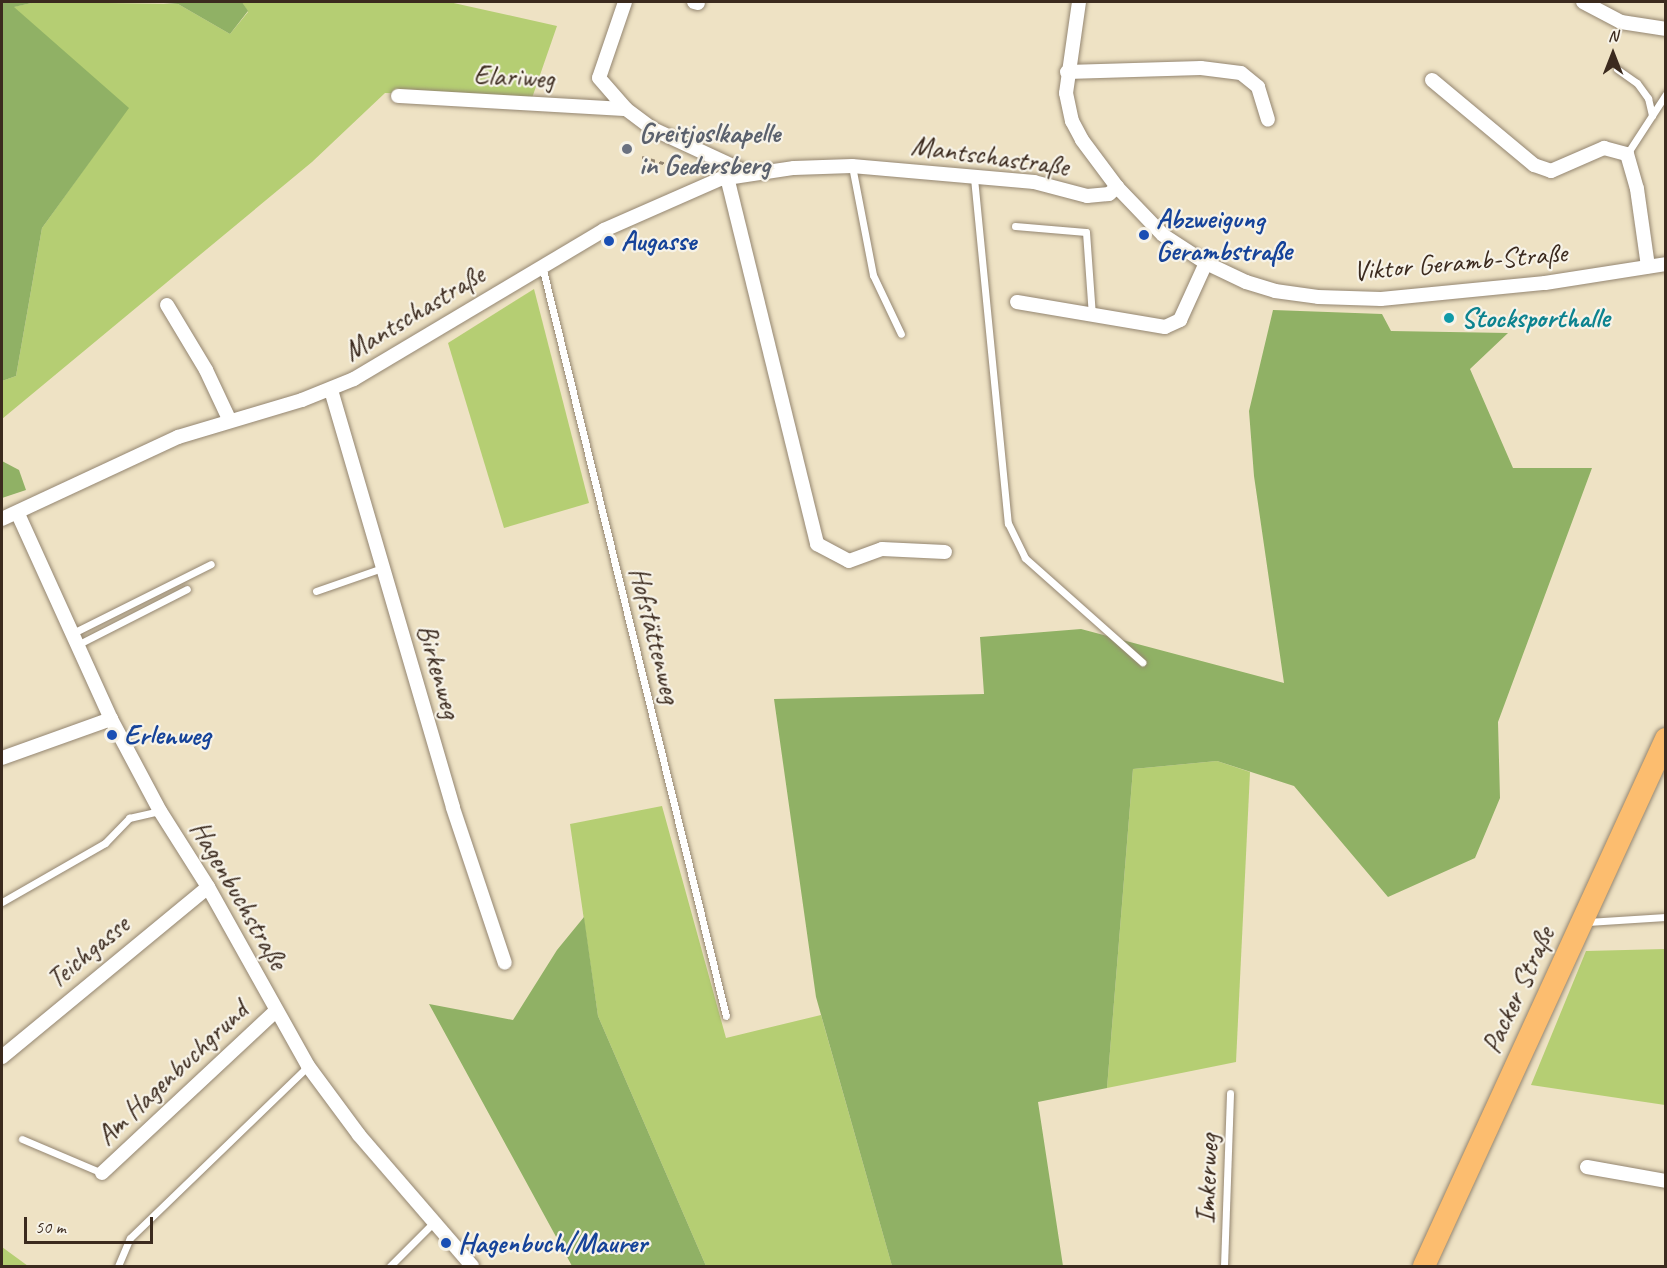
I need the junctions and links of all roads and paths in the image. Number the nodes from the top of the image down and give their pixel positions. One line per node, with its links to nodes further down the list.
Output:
1 (625, 2): 10 (street)
2 (1079, 2): 6 (street, Viktor Geramb-Straße)
3 (1583, 2): 4 (street)
4 (1665, 29)
5 (1617, 69): 11 (lane)
6 (1067, 72): 12 (street); 19 (street, Viktor Geramb-Straße)
7 (1432, 80): 13 (street)
8 (1665, 94): 11 (lane)
9 (398, 96): 10 (street, Elariweg)
10 (626, 109): 16 (street)
11 (1652, 116): 13 (lane)
12 (1268, 119)
13 (1627, 154): 24 (street)
14 (642, 157): 17 (path)
15 (852, 166): 16 (street, Mantschastraße); 18 (street, Mantschastraße); 28 (lane)
16 (748, 173): 17 (street, Mantschastraße)
17 (724, 178): 23 (street, Mantschastraße); 33 (street)
18 (974, 178): 19 (street, Mantschastraße); 39 (lane)
19 (1118, 187): 21 (street, Viktor Geramb-Straße)
20 (1015, 226): 27 (lane)
21 (1206, 263): 24 (street, Viktor Geramb-Straße); 27 (street)
22 (1665, 264): 24 (street, Viktor Geramb-Straße)
23 (542, 265): 29 (street, Mantschastraße); 50 (lane, Hofstättenweg)
24 (1648, 266)
25 (1017, 302): 27 (street)
26 (167, 305): 30 (street)
27 (1092, 316)
28 (901, 334)
29 (331, 390): 30 (street, Mantschastraße); 35 (street, Birkenweg)
30 (230, 421): 31 (street, Mantschastraße)
31 (18, 514): 32 (street, Mantschastraße); 38 (street, Hagenbuchstraße)
32 (2, 519)
33 (945, 552)
34 (212, 564): 38 (lane)
35 (382, 568): 37 (lane); 48 (street, Birkenweg)
36 (187, 589): 38 (lane)
37 (316, 591)
38 (76, 638): 40 (street, Hagenbuchstraße)
39 (1142, 662)
40 (111, 719): 42 (street); 43 (street, Hagenbuchstraße)
41 (1665, 742): 47 (main road, Packer Straße)
42 (2, 758)
43 (160, 811): 44 (street, Hagenbuchstraße); 45 (lane)
44 (208, 887): 49 (street, Hagenbuchstraße); 51 (street, Teichgasse)
45 (2, 902)
46 (1665, 916): 47 (lane)
47 (1582, 922): 63 (main road, Packer Straße)
48 (505, 963)
49 (276, 1011): 52 (street, Hagenbuchstraße); 56 (street, Am Hagenbuchgrund)
50 (726, 1016)
51 (2, 1057)
52 (308, 1066): 58 (street, Hagenbuchstraße); 59 (lane)
53 (1230, 1093): 62 (lane, Imkerweg)
54 (21, 1139): 56 (lane)
55 (1587, 1167): 57 (street)
56 (102, 1173)
57 (1665, 1181)
58 (434, 1222): 60 (lane); 61 (street, Hagenbuchstraße)
59 (118, 1266)
60 (390, 1266)
61 (471, 1266)
62 (1224, 1266)
63 (1424, 1266)

